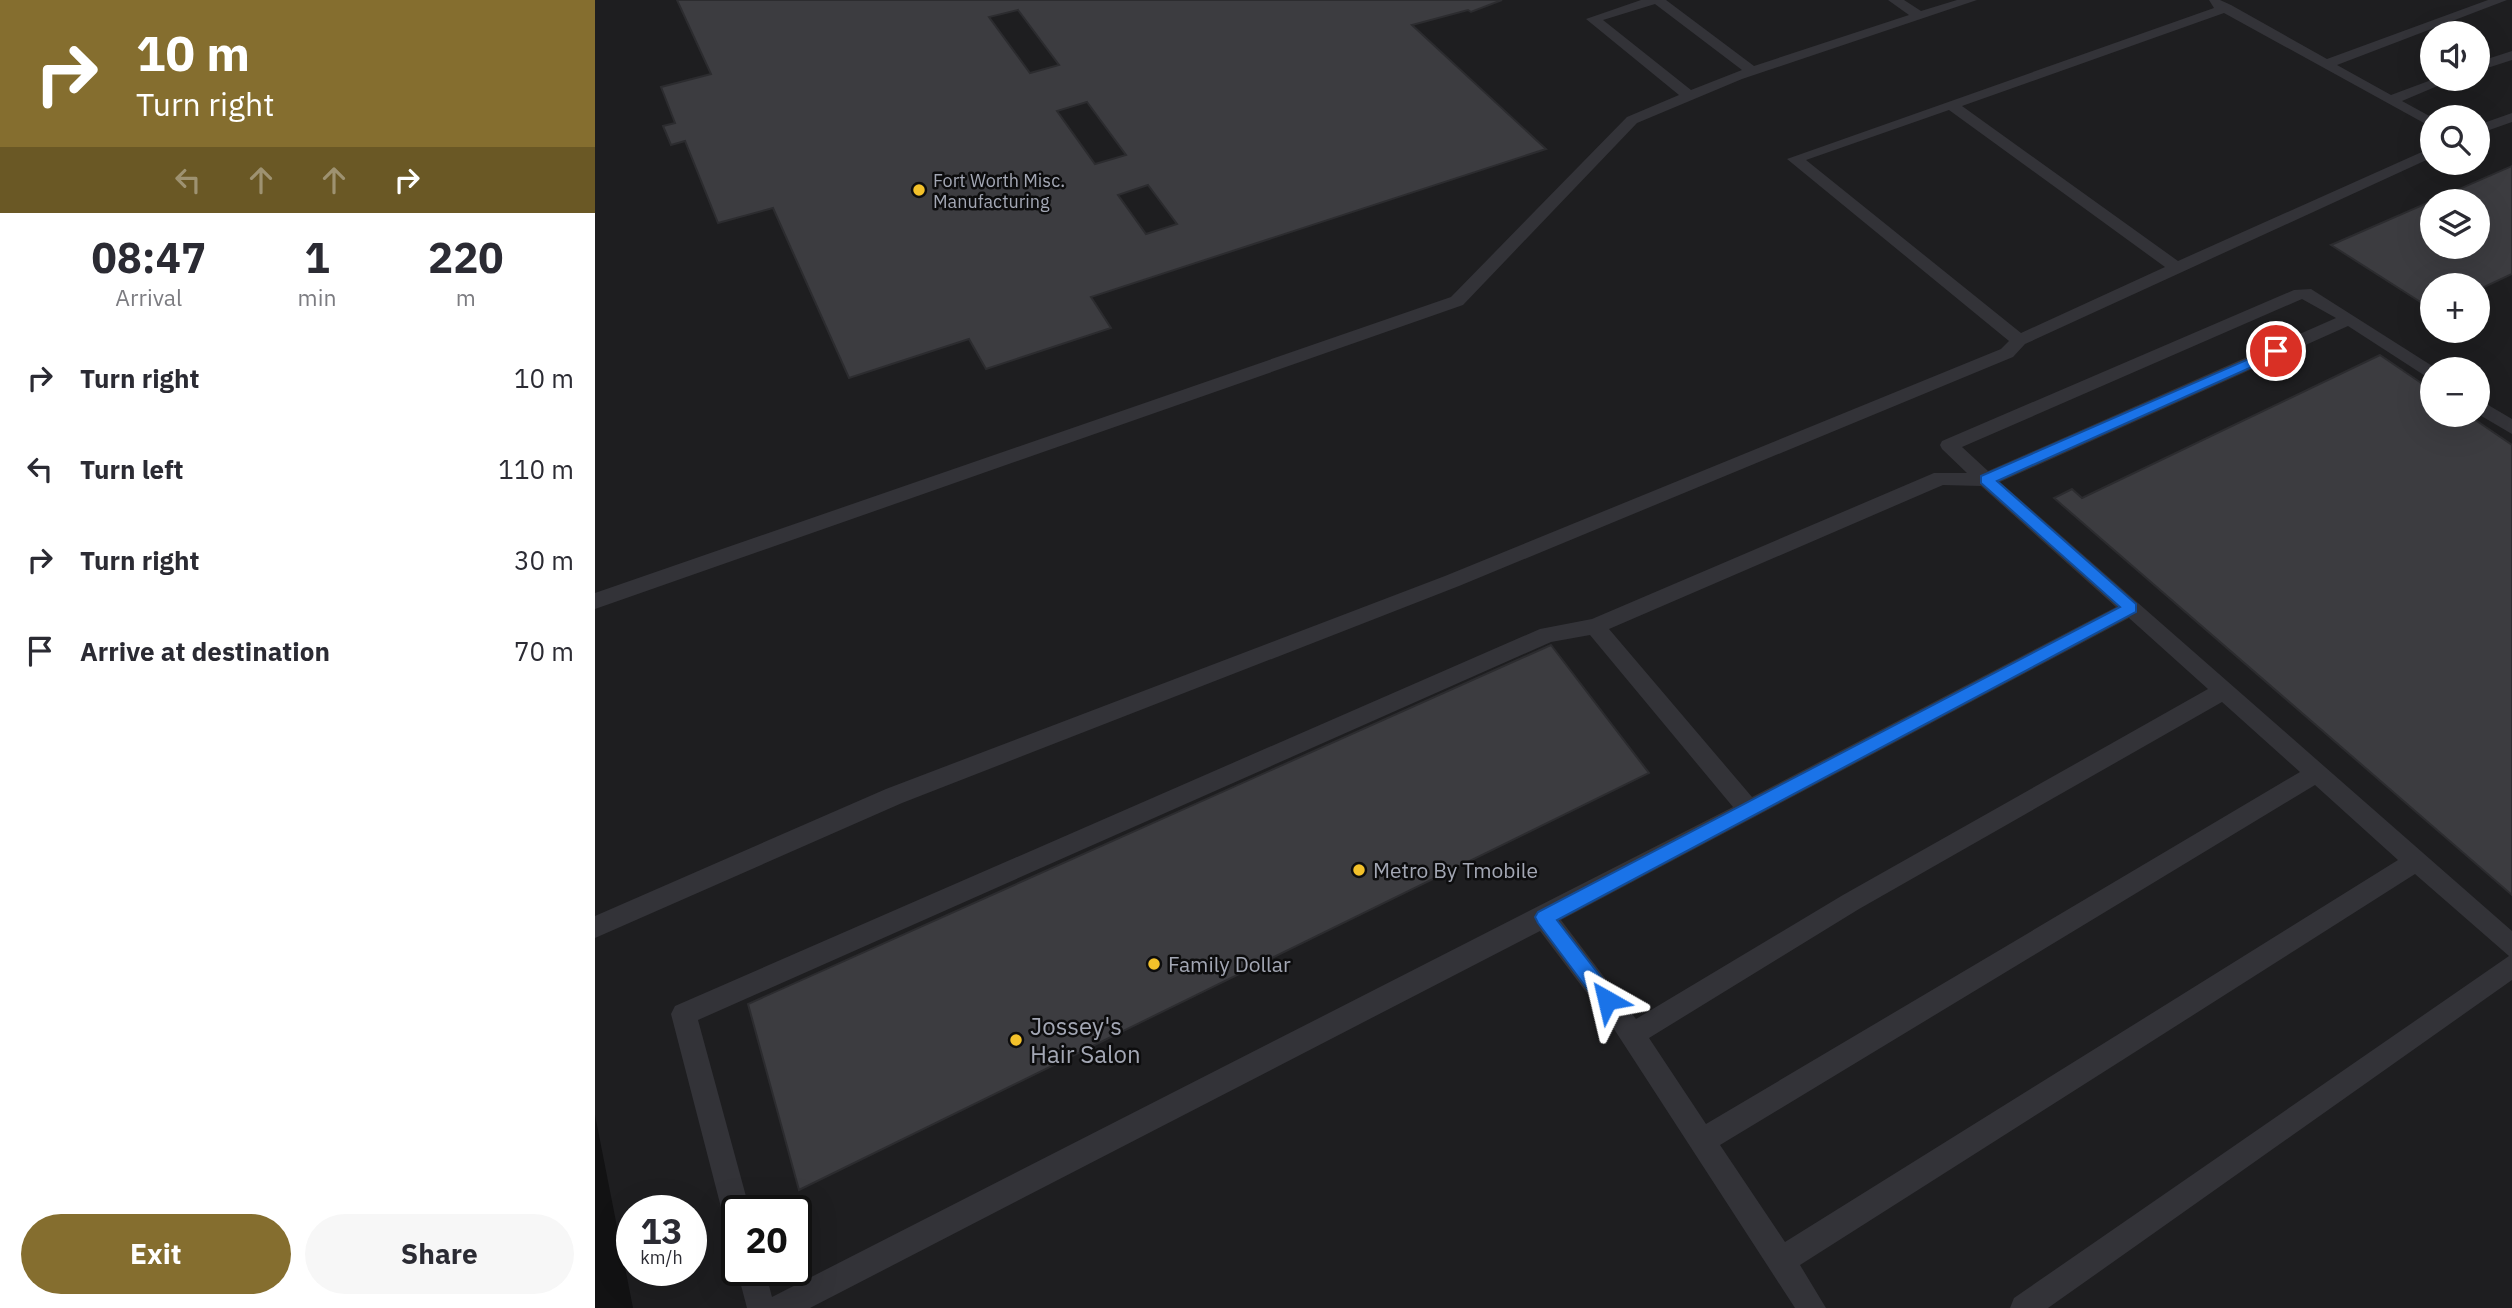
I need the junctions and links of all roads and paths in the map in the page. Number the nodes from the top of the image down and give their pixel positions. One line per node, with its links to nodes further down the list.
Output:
1 (1656, 0): 11 (lane); 13 (lane)
2 (1895, 0): 7 (lane)
3 (1968, 0): 7 (lane)
4 (2211, 0): 6 (lane)
5 (2500, 0): 10 (lane)
6 (2226, 8): 10 (lane); 15 (lane)
7 (1919, 16): 11 (lane)
8 (2512, 55): 9 (lane)
9 (2490, 63)
10 (2326, 64): 14 (lane)
11 (1752, 71): 13 (lane)
12 (2420, 89): 14 (lane)
13 (1688, 95): 27 (lane)
14 (2390, 100): 16 (lane)
15 (1951, 104): 20 (lane); 22 (lane)
16 (2420, 117)
17 (2512, 117): 18 (lane)
18 (2490, 125)
19 (2420, 157): 20 (lane)
20 (2177, 268): 22 (lane)
21 (2349, 319): 23 (lane); 26 (lane); 26 (lane)
22 (2019, 340): 35 (lane)
23 (2420, 366)
24 (2490, 413): 25 (lane)
25 (2512, 428)
26 (1986, 480): 28 (lane); 29 (lane)
27 (595, 601)
28 (2131, 608): 30 (lane); 32 (lane)
29 (1595, 626): 32 (lane); 40 (lane)
30 (2224, 690): 31 (lane); 38 (lane)
31 (2317, 773): 33 (lane); 39 (lane)
32 (1749, 810): 34 (lane)
33 (2416, 861): 36 (lane); 41 (lane)
34 (1544, 917): 38 (lane); 44 (lane)
35 (595, 927)
36 (2512, 946)
37 (2512, 966): 46 (lane)
38 (1632, 1035): 39 (lane)
39 (1702, 1141): 41 (lane)
40 (732, 1195)
41 (1781, 1261): 45 (lane)
42 (755, 1286): 43 (lane)
43 (761, 1308)
44 (780, 1308)
45 (1812, 1308)
46 (2024, 1308)

